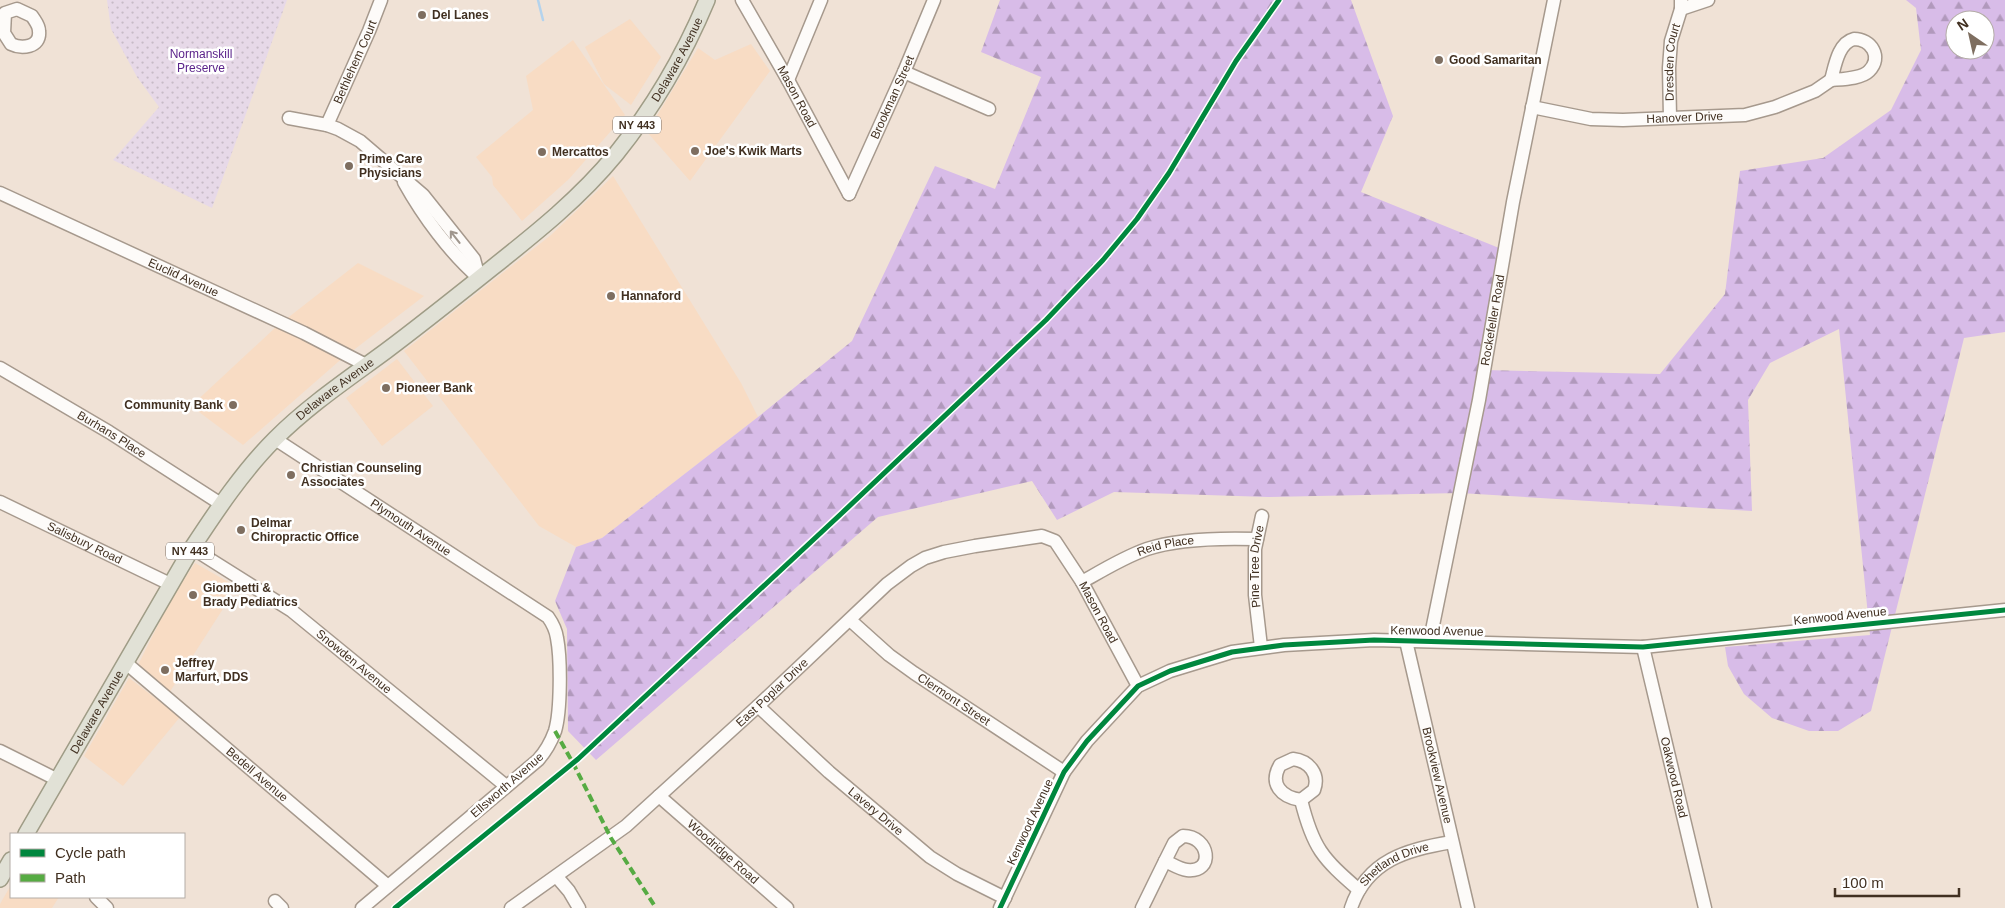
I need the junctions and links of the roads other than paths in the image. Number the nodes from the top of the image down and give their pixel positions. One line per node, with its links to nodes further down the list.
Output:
1 (381, 0): 16 (street, Bethlehem Court)
2 (707, 0): 19 (main road, Delaware Avenue / NY 443)
3 (742, 0): 10 (street, Mason Road)
4 (821, 0): 10 (street)
5 (934, 0): 9 (street, Brookman Street)
6 (1554, 0): 12 (street, Rockefeller Road)
7 (1708, 0): 8 (street, Dresden Court)
8 (1681, 5): 14 (street, Dresden Court)
9 (904, 72): 13 (street); 18 (street, Brookman Street)
10 (788, 80): 18 (street, Mason Road)
11 (1831, 80): 14 (street, Hanover Drive)
12 (1532, 107): 14 (street, Hanover Drive); 34 (street, Rockefeller Road)
13 (989, 109)
14 (1670, 117)
15 (289, 118): 16 (street)
16 (326, 124): 19 (street)
17 (0, 193): 20 (street, Euclid Avenue)
18 (849, 194)
19 (479, 278): 20 (main road, Delaware Avenue / NY 443)
20 (366, 365): 22 (main road, Delaware Avenue / NY 443)
21 (0, 368): 24 (street, Burhans Place)
22 (275, 439): 24 (main road, Delaware Avenue / NY 443); 32 (street, Plymouth Avenue)
23 (0, 502): 30 (street, Salisbury Road)
24 (221, 504): 28 (main road, Delaware Avenue / NY 443)
25 (1262, 516): 26 (street, Pine Tree Drive)
26 (1257, 539): 29 (street, Reid Place); 36 (street, Pine Tree Drive)
27 (1055, 541): 29 (street, Mason Road); 33 (street, East Poplar Drive)
28 (192, 548): 30 (main road, Delaware Avenue / NY 443); 44 (street, Snowden Avenue)
29 (1082, 582): 39 (street, Mason Road)
30 (170, 584): 38 (main road, Delaware Avenue / NY 443)
31 (2005, 610): 37 (street, Kenwood Avenue)
32 (548, 617): 44 (street, Ellsworth Avenue)
33 (850, 620): 40 (street, East Poplar Drive); 42 (street, Clermont Street)
34 (1430, 640): 35 (street, Kenwood Avenue); 37 (street, Kenwood Avenue)
35 (1406, 641): 36 (street, Kenwood Avenue); 48 (street, Brookview Avenue)
36 (1261, 647): 39 (street, Kenwood Avenue)
37 (1643, 647): 65 (street, Oakwood Road)
38 (126, 663): 43 (main road, Delaware Avenue / NY 443); 53 (street, Bedell Avenue)
39 (1138, 686): 42 (street, Kenwood Avenue)
40 (758, 706): 45 (street, East Poplar Drive); 56 (street, Lavery Drive)
41 (0, 751): 43 (street)
42 (1064, 772): 56 (street, Kenwood Avenue)
43 (58, 780): 47 (main road, Delaware Avenue / NY 443)
44 (506, 786): 53 (street, Ellsworth Avenue)
45 (659, 796): 51 (street, East Poplar Drive); 61 (street, Woodridge Road)
46 (1300, 800): 54 (street)
47 (30, 833)
48 (1452, 842): 54 (street, Shetland Drive); 64 (street, Brookview Avenue)
49 (1165, 861): 62 (street)
50 (10, 862): 52 (main road)
51 (557, 877): 59 (street, East Poplar Drive); 60 (street)
52 (0, 879)
53 (388, 886): 58 (street, Ellsworth Avenue)
54 (1359, 890): 63 (street, Shetland Drive)
55 (97, 898): 57 (street)
56 (1003, 903)
57 (107, 908)
58 (362, 908)
59 (511, 908)
60 (579, 908)
61 (787, 908)
62 (1142, 908)
63 (1351, 908)
64 (1468, 908)
65 (1705, 908)

